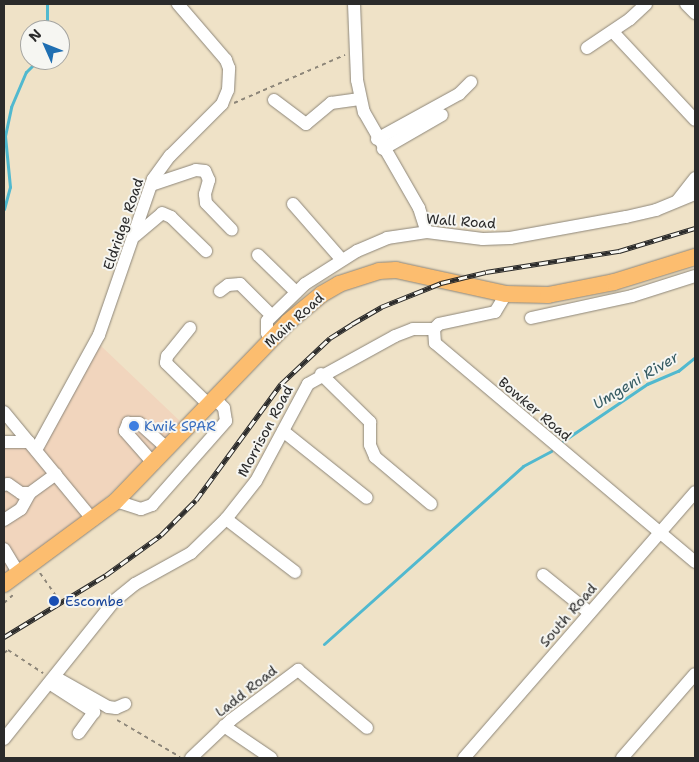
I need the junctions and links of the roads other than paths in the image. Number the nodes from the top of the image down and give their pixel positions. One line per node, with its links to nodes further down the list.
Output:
1 (178, 4): 15 (street, Eldridge Road)
2 (354, 4): 9 (street)
3 (646, 4): 6 (street)
4 (686, 4): 5 (street)
5 (695, 13)
6 (613, 32): 7 (street); 12 (street)
7 (588, 48)
8 (471, 82): 13 (street)
9 (360, 99): 10 (street); 13 (street)
10 (274, 100)
11 (442, 115): 13 (street)
12 (695, 120)
13 (380, 144): 20 (street)
14 (695, 178): 17 (street)
15 (151, 185): 19 (street); 21 (street, Eldridge Road)
16 (695, 194): 17 (street, Wall Road)
17 (677, 202): 20 (street, Wall Road)
18 (292, 204): 25 (street)
19 (232, 230)
20 (427, 232): 25 (street, Wall Road)
21 (134, 236): 22 (street); 40 (street, Eldridge Road)
22 (206, 251)
23 (258, 255): 28 (street)
24 (695, 257): 29 (main road, Main Road)
25 (342, 260): 28 (street, Wall Road)
26 (695, 276): 31 (street)
27 (220, 292): 30 (street)
28 (296, 292): 30 (street, Wall Road)
29 (506, 294): 33 (street); 34 (main road, Main Road)
30 (272, 315): 34 (street)
31 (532, 318)
32 (190, 328): 36 (street)
33 (434, 329): 35 (street, Morrison Road); 53 (street, Bowker Road)
34 (270, 340): 36 (main road, Main Road)
35 (321, 374): 38 (street, Morrison Road); 49 (street)
36 (212, 402): 41 (main road, Main Road); 48 (street)
37 (4, 412): 40 (street)
38 (283, 432): 47 (street); 50 (street, Morrison Road)
39 (4, 442): 40 (street)
40 (33, 446): 43 (street)
41 (168, 449): 42 (main road, Main Road); 42 (street)
42 (154, 464): 48 (main road, Main Road)
43 (56, 474): 46 (street); 52 (street)
44 (4, 485): 46 (street)
45 (695, 492): 53 (street, South Road)
46 (30, 493): 51 (street)
47 (367, 498)
48 (116, 501): 52 (main road, Main Road)
49 (431, 504)
50 (226, 519): 56 (street); 62 (street, Morrison Road)
51 (4, 520)
52 (93, 520): 57 (main road, Main Road)
53 (661, 533): 55 (street, Bowker Road); 60 (street, South Road)
54 (4, 549): 57 (street)
55 (695, 562)
56 (295, 572)
57 (19, 574): 59 (main road, Main Road)
58 (543, 575): 60 (street)
59 (4, 584)
60 (590, 613): 71 (street, South Road)
61 (695, 674): 68 (street)
62 (52, 680): 63 (street); 66 (street); 67 (street, Morrison Road)
63 (125, 704)
64 (224, 726): 65 (street, Ladd Road); 69 (street, Ladd Road); 70 (street)
65 (367, 728)
66 (79, 733)
67 (4, 739)
68 (624, 757)
69 (191, 758)
70 (271, 758)
71 (464, 758)

